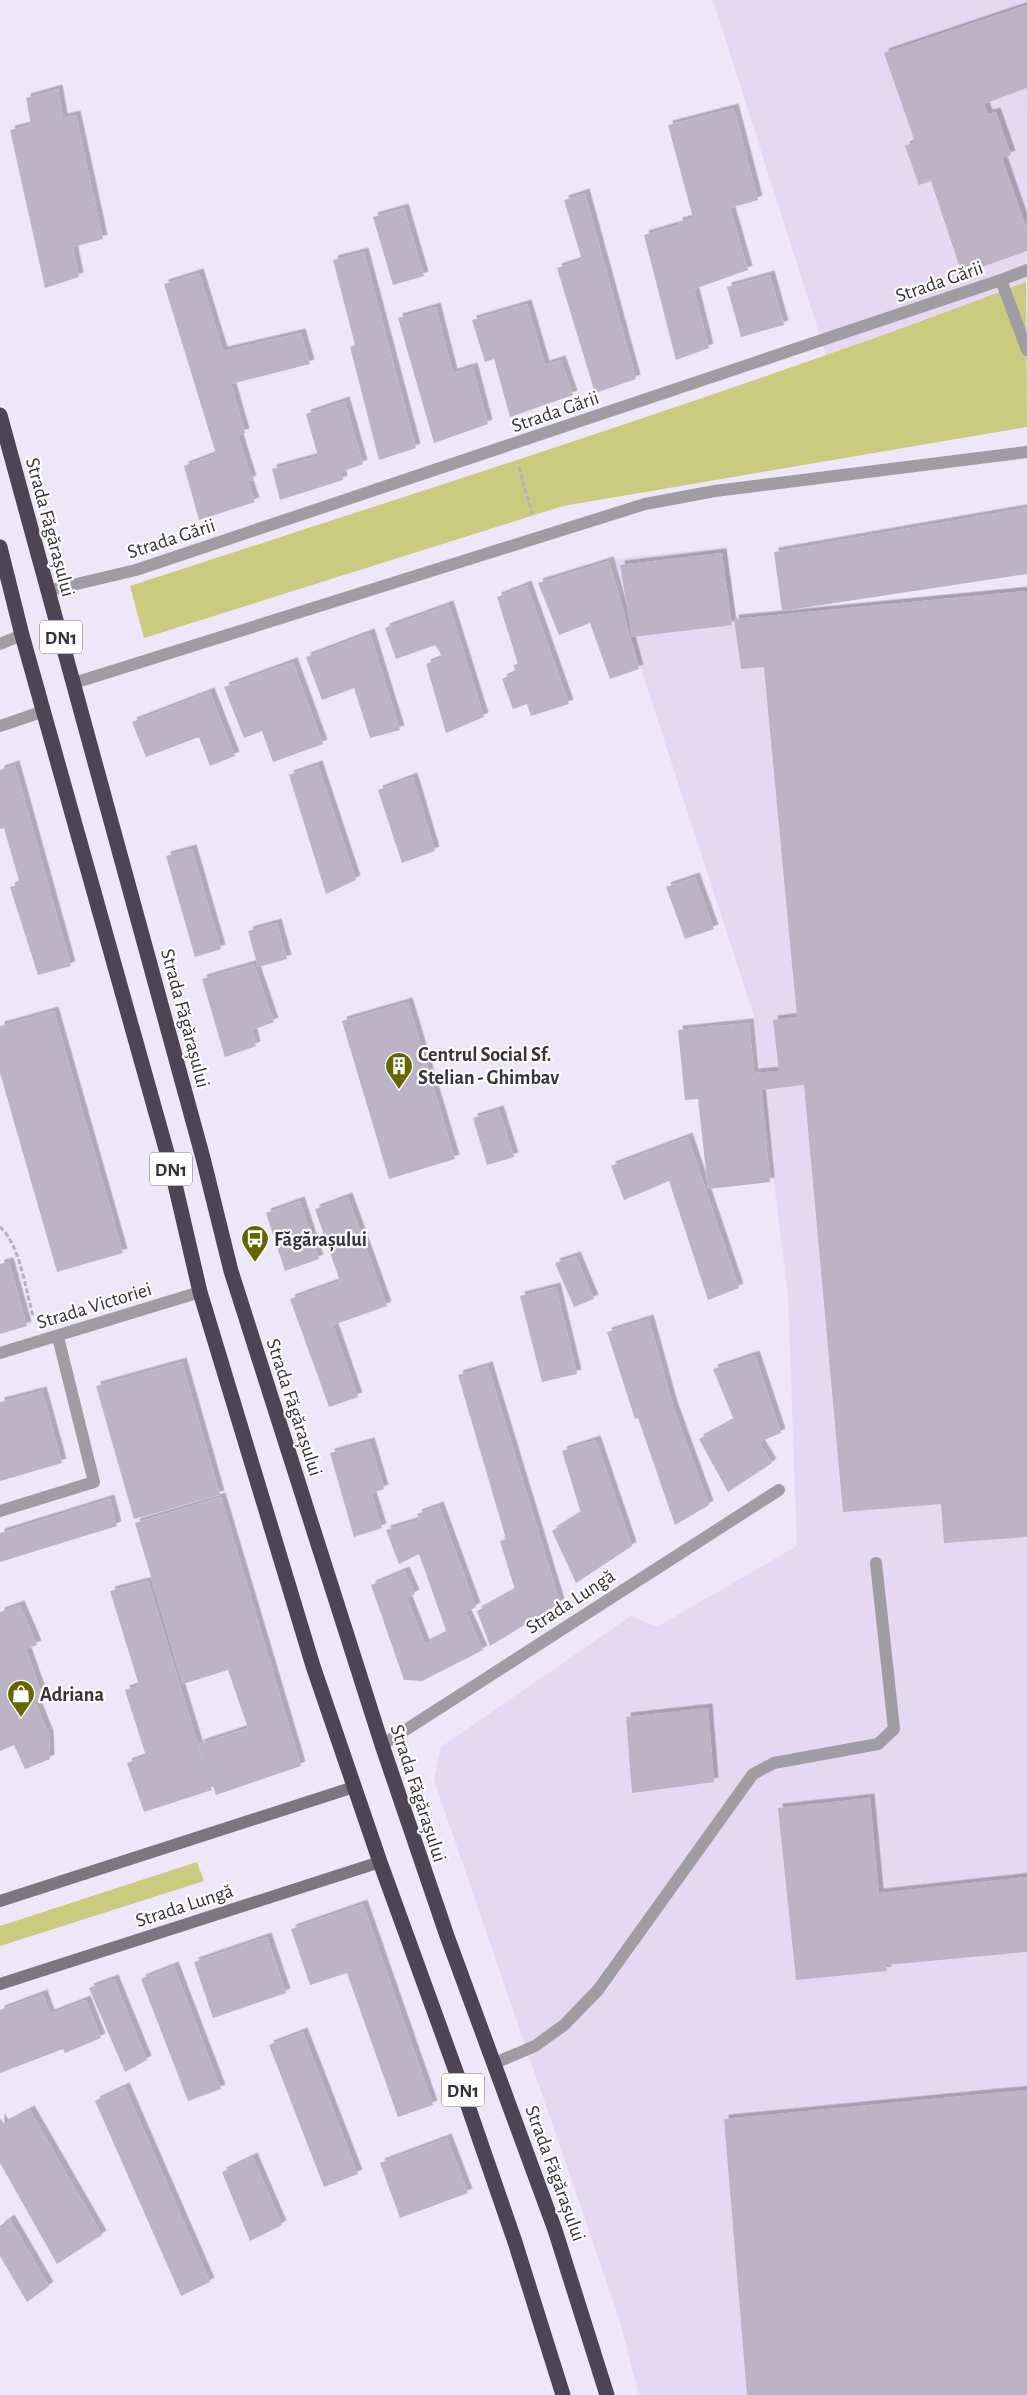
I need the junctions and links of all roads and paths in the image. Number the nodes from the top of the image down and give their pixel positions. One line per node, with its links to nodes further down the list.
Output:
1 (1027, 270): 2 (street)
2 (1001, 280): 3 (street, Strada Gării); 5 (street, Strada Gării)
3 (1027, 350)
4 (0, 415): 9 (highway, Strada Făgărașului / DN1)
5 (512, 445): 7 (path); 9 (street, Strada Gării)
6 (1027, 452): 7 (street)
7 (538, 536): 12 (street)
8 (0, 547): 10 (highway, DN1)
9 (47, 591): 12 (highway, Strada Făgărașului / DN1)
10 (22, 636): 11 (street); 13 (highway, DN1)
11 (0, 644)
12 (74, 683): 23 (highway, Strada Făgărașului / DN1)
13 (44, 711): 14 (street); 16 (highway, DN1)
14 (0, 726)
15 (0, 1227): 18 (path)
16 (200, 1292): 17 (street, Strada Victoriei); 24 (highway, DN1)
17 (58, 1337): 18 (street, Strada Victoriei); 21 (street)
18 (40, 1342): 19 (street, Strada Victoriei)
19 (0, 1354)
20 (779, 1490): 23 (street, Strada Lungă)
21 (0, 1511)
22 (876, 1563): 28 (street)
23 (382, 1745): 28 (highway, Strada Făgărașului / DN1)
24 (354, 1787): 25 (highway, DN1); 26 (street)
25 (380, 1862): 27 (street, Strada Lungă); 29 (highway, DN1)
26 (0, 1901)
27 (0, 1984)
28 (495, 2063): 30 (highway, Strada Făgărașului / DN1)
29 (563, 2395)
30 (607, 2395)

